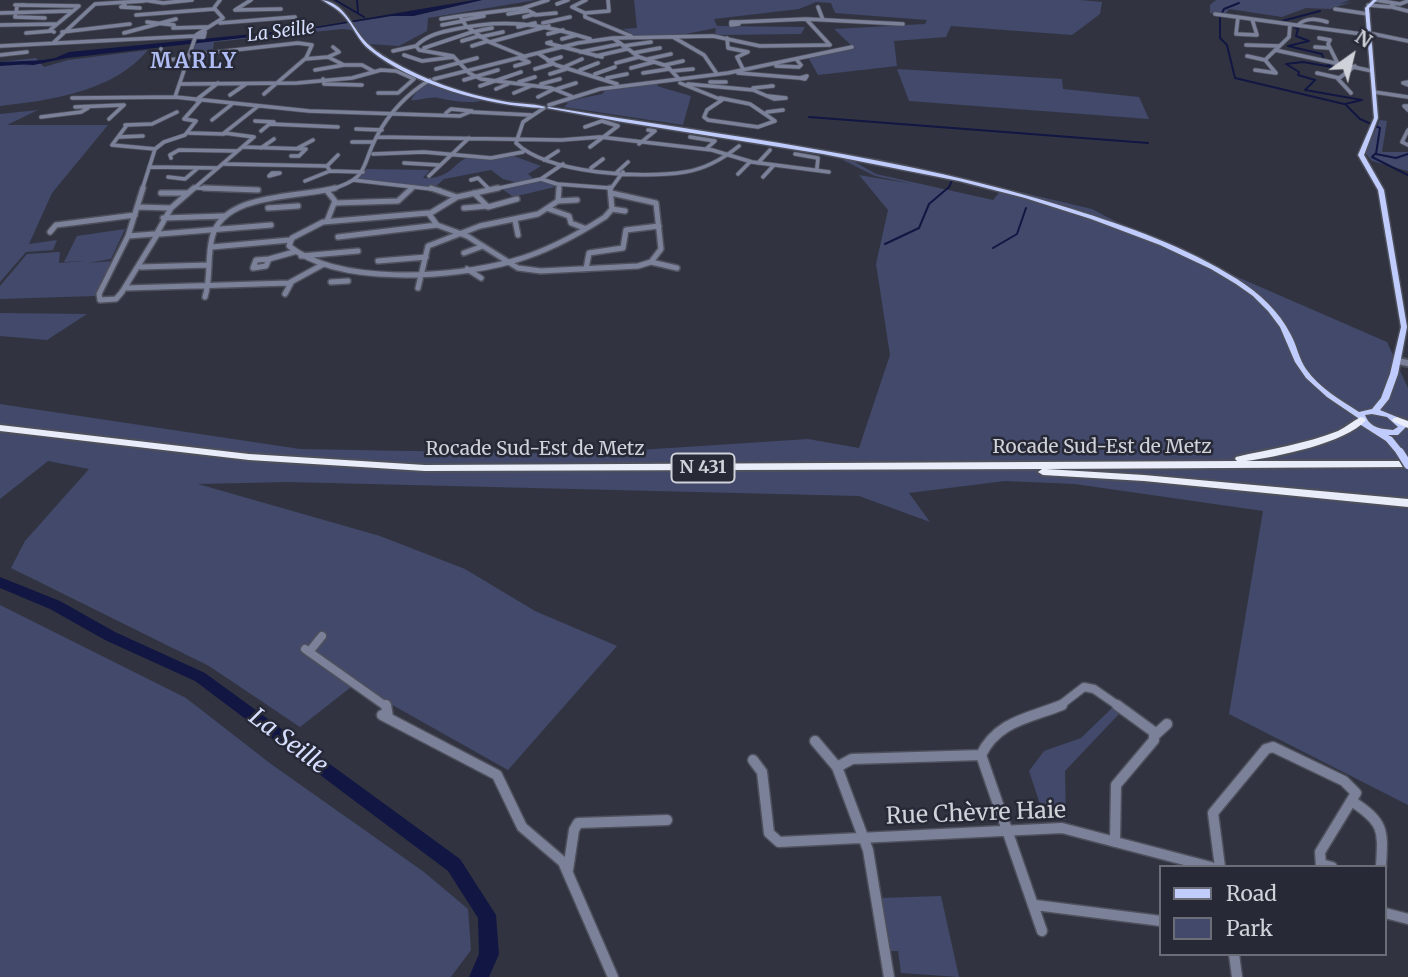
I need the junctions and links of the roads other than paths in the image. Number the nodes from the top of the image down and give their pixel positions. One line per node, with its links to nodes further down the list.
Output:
1 (144, 0): 2 (street); 23 (street); 84 (street)
2 (151, 0): 13 (street)
3 (191, 0): 13 (street); 17 (street)
4 (220, 0): 26 (street)
5 (251, 0): 27 (street)
6 (324, 0): 57 (main road)
7 (548, 0): 30 (street)
8 (568, 0): 15 (street)
9 (586, 0): 35 (street)
10 (607, 0): 35 (street)
11 (1376, 0): 18 (main road); 22 (street)
12 (1408, 0): 22 (street)
13 (166, 2): 19 (street)
14 (285, 3): 27 (street)
15 (557, 4)
16 (125, 5): 23 (street)
17 (180, 5)
18 (1368, 5): 22 (street); 39 (main road)
19 (151, 6)
20 (16, 7): 31 (street); 31 (street); 32 (street); 44 (street)
21 (818, 7): 55 (street)
22 (1392, 7): 29 (street)
23 (140, 8): 40 (street)
24 (544, 8): 30 (street)
25 (205, 9): 26 (street); 33 (street); 40 (street)
26 (214, 9): 33 (street)
27 (281, 9): 46 (street)
28 (1335, 9): 39 (street)
29 (1405, 9)
30 (529, 11): 34 (street); 37 (street); 49 (street); 50 (street)
31 (68, 12): 79 (street)
32 (0, 13)
33 (218, 13): 61 (street)
34 (556, 13)
35 (585, 13): 94 (street)
36 (788, 13): 51 (street)
37 (508, 14)
38 (1216, 14): 43 (street)
39 (1368, 14): 87 (main road)
40 (136, 15): 65 (street)
41 (484, 16): 49 (street)
42 (570, 17): 63 (street)
43 (1238, 17): 53 (street); 53 (street)
44 (33, 18): 45 (street); 70 (street)
45 (45, 18)
46 (275, 18): 61 (street); 71 (street)
47 (176, 19): 60 (street)
48 (441, 19): 49 (street)
49 (462, 19): 66 (street); 72 (street)
50 (514, 19): 54 (street); 72 (street)
51 (788, 19): 52 (street); 59 (street)
52 (806, 19): 55 (street); 111 (street)
53 (1252, 19): 68 (street)
54 (522, 20): 58 (street); 62 (street)
55 (823, 20): 67 (street)
56 (147, 21): 60 (street)
57 (351, 21): 180 (main road)
58 (537, 22): 63 (street); 76 (street)
59 (739, 22)
60 (162, 23): 75 (street); 85 (street)
61 (220, 23): 75 (street)
62 (507, 23)
63 (543, 23): 73 (street)
64 (1333, 23): 74 (street)
65 (130, 24): 84 (street); 85 (street)
66 (442, 24)
67 (903, 24)
68 (1290, 24): 74 (street); 125 (street)
69 (0, 25): 70 (street)
70 (16, 26): 79 (street)
71 (310, 26)
72 (466, 26): 80 (street); 128 (street)
73 (551, 26): 78 (street); 103 (street)
74 (1298, 26): 87 (street)
75 (213, 27): 91 (street)
76 (518, 27)
77 (492, 28): 80 (street)
78 (563, 28): 82 (street); 86 (street)
79 (53, 29): 83 (street); 84 (street)
80 (472, 32): 92 (street); 128 (street)
81 (503, 32): 92 (street)
82 (577, 32): 93 (street); 98 (street)
83 (26, 33)
84 (63, 33): 107 (street)
85 (124, 33): 97 (street)
86 (548, 34)
87 (1369, 34): 102 (street); 192 (main road)
88 (591, 35): 93 (street)
89 (613, 36): 94 (street); 99 (street); 117 (street)
90 (674, 36): 94 (street); 95 (street); 110 (street)
91 (195, 37): 97 (street); 155 (street)
92 (480, 37): 101 (street); 103 (street)
93 (583, 37): 99 (street)
94 (631, 37)
95 (727, 38): 112 (street); 139 (street)
96 (1319, 38): 126 (street)
97 (121, 39): 108 (street)
98 (562, 39)
99 (593, 40): 123 (street)
100 (772, 40): 112 (street)
101 (462, 41)
102 (1408, 41)
103 (489, 42): 115 (street); 116 (street)
104 (551, 42): 123 (street)
105 (651, 42): 117 (street)
106 (696, 42): 110 (street)
107 (53, 43): 108 (street); 114 (street)
108 (62, 43): 121 (street)
109 (669, 43): 110 (street)
110 (683, 43): 130 (street)
111 (829, 44): 112 (street); 135 (street)
112 (779, 45)
113 (1246, 45): 125 (street)
114 (0, 46)
115 (472, 46)
116 (499, 46): 132 (street); 133 (street)
117 (624, 46): 138 (street); 143 (street); 151 (street)
118 (332, 47): 156 (street)
119 (852, 47): 135 (street)
120 (1315, 47): 126 (street)
121 (43, 48)
122 (453, 48): 142 (street)
123 (561, 48): 138 (street); 146 (street)
124 (660, 48): 143 (street)
125 (1277, 48): 169 (street); 174 (street)
126 (1329, 48): 174 (street)
127 (161, 49): 155 (street)
128 (419, 49): 136 (street); 141 (street); 142 (street)
129 (679, 49): 130 (street)
130 (693, 49): 131 (street); 150 (street)
131 (703, 49)
132 (486, 50)
133 (512, 50): 145 (street); 158 (street)
134 (754, 50): 139 (street)
135 (836, 50): 153 (street)
136 (393, 51)
137 (27, 52): 148 (street)
138 (579, 52): 151 (street)
139 (748, 52): 191 (street)
140 (796, 52): 153 (street)
141 (411, 53)
142 (439, 53): 157 (street); 168 (street)
143 (632, 53): 161 (street)
144 (462, 54): 157 (street)
145 (500, 54)
146 (539, 54): 158 (street); 171 (street)
147 (671, 54): 166 (street)
148 (0, 55)
149 (404, 55): 168 (street)
150 (703, 55): 152 (street); 173 (street)
151 (596, 56): 160 (street)
152 (694, 56)
153 (807, 56): 167 (street)
154 (1247, 56): 169 (street)
155 (189, 57): 162 (street); 227 (street)
156 (328, 57): 162 (street); 179 (street)
157 (454, 57): 168 (street); 175 (street)
158 (526, 57): 164 (street)
159 (561, 57): 171 (street)
160 (602, 57)
161 (639, 57): 166 (street); 205 (street)
162 (306, 58): 225 (street)
163 (477, 58): 175 (street)
164 (519, 58): 183 (street); 194 (street)
165 (582, 59): 185 (street)
166 (647, 59): 172 (street)
167 (796, 59): 182 (street); 182 (street)
168 (425, 60)
169 (1265, 60): 198 (street)
170 (683, 61): 181 (street)
171 (547, 62): 178 (street)
172 (655, 62): 181 (street); 187 (street)
173 (710, 62): 177 (street); 208 (street)
174 (1337, 62): 184 (street)
175 (461, 63): 188 (street); 194 (street)
176 (598, 63): 196 (street)
177 (701, 63)
178 (552, 64): 185 (street); 189 (street)
179 (344, 65): 193 (street); 199 (street)
180 (395, 65): 215 (main road)
181 (664, 65): 197 (street)
182 (768, 65): 191 (street)
183 (515, 66)
184 (1354, 66): 192 (street); 214 (street)
185 (563, 67): 186 (street)
186 (570, 68): 196 (street); 204 (street)
187 (631, 68)
188 (436, 69)
189 (535, 69)
190 (693, 69): 197 (street)
191 (743, 69): 200 (street)
192 (1372, 69): 242 (main road)
193 (314, 70)
194 (466, 70): 210 (street); 215 (street)
195 (498, 70): 210 (street)
196 (580, 70): 202 (street)
197 (672, 70): 207 (street); 218 (street)
198 (1255, 70)
199 (373, 71): 219 (street); 237 (street)
200 (731, 71): 208 (street); 213 (street)
201 (521, 72): 220 (street)
202 (587, 72): 205 (street); 209 (street)
203 (1317, 73): 214 (street)
204 (550, 74)
205 (595, 74): 212 (street)
206 (627, 74): 212 (street)
207 (643, 74)
208 (718, 74): 218 (street)
209 (575, 75)
210 (474, 77): 217 (street); 220 (street)
211 (535, 77): 228 (street)
212 (605, 78): 221 (street); 229 (street)
213 (800, 78)
214 (1339, 78): 236 (street)
215 (432, 79): 241 (street); 262 (main road)
216 (560, 79): 233 (street)
217 (464, 80)
218 (673, 80): 229 (street); 230 (street); 255 (street)
219 (325, 81): 225 (street); 231 (street)
220 (491, 81): 228 (street); 232 (street)
221 (589, 81)
222 (726, 82): 230 (street)
223 (218, 83): 224 (street); 227 (street); 257 (street)
224 (246, 83): 225 (street); 247 (street)
225 (276, 83): 246 (street)
226 (576, 83): 239 (street)
227 (181, 84): 248 (street)
228 (511, 84): 233 (street); 238 (street)
229 (617, 84): 249 (street)
230 (691, 84): 240 (street)
231 (362, 85)
232 (480, 86)
233 (534, 86): 239 (street); 244 (street)
234 (780, 86): 240 (street)
235 (1332, 86): 236 (street)
236 (1345, 87): 245 (street)
237 (402, 89): 241 (street); 243 (street)
238 (496, 89)
239 (556, 89): 249 (street); 252 (street)
240 (742, 89): 250 (street)
241 (414, 90): 269 (street)
242 (1374, 92): 253 (street); 455 (main road)
243 (378, 93)
244 (514, 93)
245 (1351, 93)
246 (264, 94)
247 (230, 95)
248 (175, 96): 251 (street); 257 (street)
249 (571, 96): 262 (street)
250 (768, 96)
251 (132, 97): 254 (street); 258 (street)
252 (538, 97)
253 (1408, 97)
254 (91, 98): 256 (street); 260 (street)
255 (720, 98): 268 (street); 268 (street)
256 (72, 99)
257 (198, 101): 259 (street); 286 (street)
258 (123, 105): 263 (street); 272 (street)
259 (229, 106): 261 (street); 273 (street)
260 (75, 107): 263 (street); 266 (street)
261 (257, 107): 265 (street); 288 (street)
262 (547, 107): 270 (street); 458 (main road)
263 (88, 108): 266 (street)
264 (783, 110): 268 (street)
265 (302, 111): 269 (street); 276 (street)
266 (66, 112): 271 (street)
267 (177, 112): 278 (street)
268 (768, 112)
269 (396, 113): 270 (street); 282 (street)
270 (531, 115): 296 (street)
271 (41, 117)
272 (109, 119)
273 (212, 120)
274 (255, 121): 275 (street)
275 (271, 123): 276 (street); 285 (street)
276 (287, 123): 279 (street)
277 (121, 125): 278 (street)
278 (127, 125): 291 (street)
279 (338, 127)
280 (585, 127): 294 (street)
281 (356, 129): 282 (street)
282 (382, 130): 299 (street)
283 (648, 130): 287 (street)
284 (1408, 130): 307 (street)
285 (261, 131)
286 (189, 133): 288 (street); 315 (street)
287 (653, 133): 289 (street); 304 (street)
288 (224, 134): 309 (street)
289 (662, 135)
290 (143, 136): 291 (street)
291 (118, 137): 315 (street)
292 (690, 137): 318 (street)
293 (469, 138): 296 (street); 299 (street); 327 (street)
294 (602, 138): 297 (street); 300 (street); 310 (street)
295 (274, 139): 312 (street)
296 (516, 139): 297 (street); 325 (street)
297 (572, 139): 308 (street)
298 (313, 140): 316 (street)
299 (375, 140): 301 (street); 326 (street)
300 (626, 141): 304 (street); 317 (street)
301 (352, 142)
302 (190, 144): 319 (street)
303 (227, 144): 321 (street)
304 (639, 144): 305 (street)
305 (648, 145): 311 (street); 324 (street)
306 (739, 145): 328 (street)
307 (1408, 145)
308 (563, 146)
309 (242, 147): 312 (street); 322 (street)
310 (590, 147)
311 (675, 147): 318 (street); 332 (street)
312 (264, 148): 316 (street); 330 (street)
313 (492, 148): 334 (street)
314 (533, 148): 325 (street)
315 (155, 149): 350 (street)
316 (298, 149): 333 (street)
317 (616, 149)
318 (703, 149): 328 (street); 336 (street)
319 (181, 150): 321 (street); 335 (street)
320 (770, 150): 344 (street)
321 (216, 151): 322 (street); 337 (street)
322 (237, 151): 345 (street)
323 (558, 151): 339 (street)
324 (639, 152)
325 (524, 153): 334 (street); 339 (street)
326 (373, 154): 327 (street); 359 (street)
327 (453, 154): 334 (street); 348 (street)
328 (727, 154): 341 (street); 364 (street)
329 (795, 154): 355 (street)
330 (255, 155)
331 (338, 155): 356 (street)
332 (667, 155)
333 (291, 156)
334 (486, 157)
335 (171, 158)
336 (691, 158)
337 (207, 159)
338 (603, 159): 354 (street)
339 (544, 160): 343 (street)
340 (628, 162): 363 (street)
341 (750, 162): 344 (street); 365 (street)
342 (404, 163): 348 (street)
343 (566, 163): 354 (street); 370 (street)
344 (758, 163): 349 (street)
345 (223, 164): 346 (street); 353 (street)
346 (242, 164): 347 (street); 358 (street)
347 (280, 165): 356 (street); 361 (street)
348 (439, 165): 367 (street)
349 (774, 165): 351 (street); 369 (street)
350 (149, 167): 352 (street); 396 (street)
351 (803, 167): 355 (street); 366 (street)
352 (199, 168): 353 (street); 368 (street)
353 (218, 168): 376 (street)
354 (591, 168): 363 (street)
355 (817, 168): 360 (street)
356 (328, 169): 359 (street); 373 (street)
357 (647, 169): 362 (street)
358 (234, 171)
359 (363, 172): 371 (street)
360 (829, 172)
361 (272, 173)
362 (643, 173): 363 (street); 364 (street)
363 (620, 174): 381 (street)
364 (655, 174): 374 (street)
365 (738, 174)
366 (796, 175)
367 (429, 176)
368 (169, 177)
369 (764, 177)
370 (541, 179): 375 (street); 380 (street)
371 (353, 180): 377 (street); 382 (street)
372 (471, 180): 380 (street)
373 (305, 181)
374 (651, 183)
375 (559, 186): 381 (street); 390 (street)
376 (195, 188): 378 (street); 384 (street)
377 (412, 188): 387 (street); 392 (street)
378 (248, 190): 379 (street); 391 (street)
379 (258, 190)
380 (490, 190): 385 (street)
381 (610, 190): 401 (street); 408 (street)
382 (327, 191): 386 (street); 392 (street)
383 (161, 193): 384 (street)
384 (188, 193): 397 (street)
385 (474, 193): 387 (street); 395 (street)
386 (298, 197): 391 (street); 393 (street)
387 (457, 197): 403 (street)
388 (517, 199): 395 (street)
389 (577, 200): 390 (street)
390 (558, 201): 400 (street)
391 (252, 202): 405 (street)
392 (335, 203): 411 (street)
393 (291, 206): 394 (street); 398 (street)
394 (298, 206)
395 (487, 206): 399 (street)
396 (137, 207): 397 (street); 404 (street)
397 (171, 208): 409 (street)
398 (268, 208)
399 (464, 208)
400 (549, 209): 410 (street); 416 (street)
401 (612, 209): 402 (street); 416 (street)
402 (625, 211)
403 (428, 213): 406 (street); 414 (street)
404 (135, 215): 412 (street); 424 (street)
405 (225, 216): 409 (street); 418 (street)
406 (384, 217): 411 (street); 420 (street)
407 (649, 217): 408 (street)
408 (658, 217): 415 (street)
409 (163, 218): 421 (street)
410 (515, 220): 422 (street); 423 (street)
411 (327, 221): 426 (street)
412 (84, 222): 417 (street); 419 (street)
413 (271, 225): 418 (street)
414 (437, 226): 420 (street); 422 (street)
415 (659, 226): 436 (street); 443 (street)
416 (584, 228): 435 (street)
417 (79, 229)
418 (214, 230): 421 (street); 428 (street)
419 (50, 232)
420 (381, 233): 425 (street)
421 (157, 234): 424 (street); 439 (street)
422 (462, 234): 427 (street); 432 (street)
423 (518, 235)
424 (128, 236): 451 (street)
425 (338, 237)
426 (290, 240): 428 (street); 431 (street)
427 (483, 246): 430 (street); 435 (street)
428 (212, 247): 437 (street)
429 (358, 251): 431 (street)
430 (464, 253)
431 (297, 254): 433 (street); 438 (street)
432 (426, 257): 434 (street); 445 (street)
433 (269, 259)
434 (378, 261)
435 (506, 262): 442 (street); 443 (street)
436 (652, 262): 440 (street); 443 (street)
437 (209, 265): 439 (street); 450 (street)
438 (322, 265): 441 (street); 449 (street)
439 (141, 267): 451 (street)
440 (677, 268)
441 (349, 269): 444 (street); 447 (street)
442 (467, 269): 445 (street); 446 (street)
443 (586, 269)
444 (386, 273): 445 (street); 448 (street)
445 (423, 274): 452 (street)
446 (481, 278)
447 (331, 282)
448 (380, 282)
449 (291, 283): 450 (street); 453 (street)
450 (206, 286): 451 (street); 454 (street)
451 (127, 288)
452 (418, 288)
453 (285, 294)
454 (205, 297)
455 (1398, 361): 456 (street); 457 (main road)
456 (1408, 363)
457 (1394, 374): 458 (main road); 459 (main road)
458 (1366, 415): 459 (main road); 462 (main road); 467 (highway)
459 (1396, 419): 460 (highway); 463 (main road)
460 (1408, 425)
461 (0, 428): 467 (highway, Rocade Sud-Est de Metz / N 431)
462 (1378, 431): 463 (main road); 465 (main road)
463 (1398, 432): 465 (main road)
464 (0, 435): 469 (highway, Rocade Sud-Est de Metz / N 431)
465 (1398, 449): 466 (main road, bridge)
466 (1408, 464): 467 (highway, Rocade Sud-Est de Metz / N 431)
467 (1192, 465)
468 (1408, 471): 469 (highway, Rocade Sud-Est de Metz / N 431)
469 (1043, 472): 470 (highway)
470 (1408, 503)
471 (322, 636): 487 (street)
472 (1167, 724): 473 (street)
473 (1155, 735): 475 (street); 482 (street)
474 (815, 741): 477 (street)
475 (981, 755): 477 (street); 480 (street)
476 (754, 760): 481 (street, Rue Chèvre Haie)
477 (837, 767): 481 (street)
478 (1353, 802): 484 (street); 485 (street); 486 (street)
479 (667, 821): 487 (street)
480 (1008, 831): 481 (street, Rue Chèvre Haie); 482 (street, Rue Chèvre Haie); 488 (street)
481 (865, 839): 495 (street)
482 (1115, 842): 483 (street, Rue Chèvre Haie)
483 (1203, 865)
484 (1220, 865)
485 (1325, 865)
486 (1381, 865)
487 (568, 871): 494 (street)
488 (1035, 905): 491 (street); 492 (street)
489 (1387, 914): 490 (street)
490 (1408, 919)
491 (1160, 922)
492 (1042, 931)
493 (1234, 956): 496 (street)
494 (613, 977)
495 (889, 977)
496 (1237, 977)

